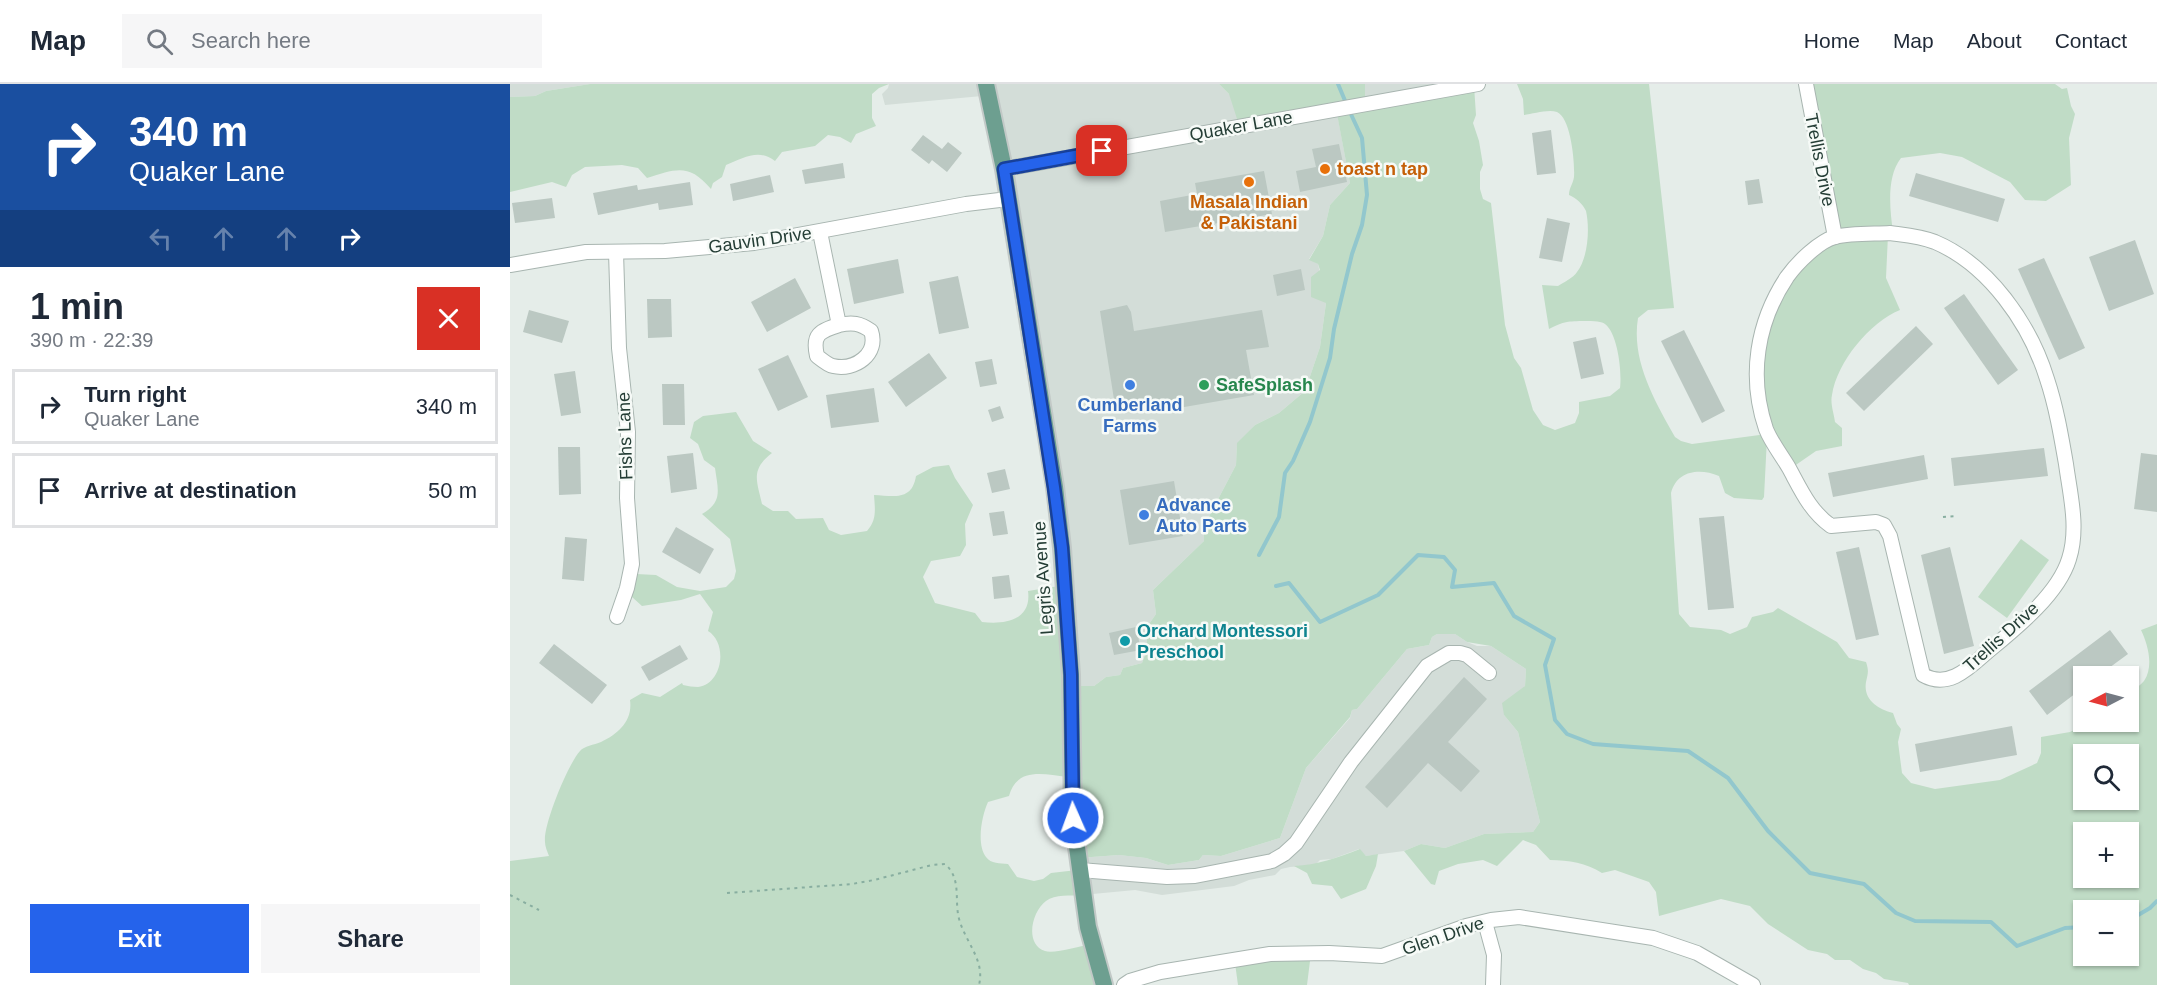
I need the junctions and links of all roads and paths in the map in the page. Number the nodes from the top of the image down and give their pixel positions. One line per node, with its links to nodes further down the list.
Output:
1 (986, 84): 4 (main road, Legris Avenue)
2 (1478, 84): 4 (street, Quaker Lane)
3 (1806, 84): 7 (street, Trellis Drive)
4 (1004, 169): 5 (main road, Legris Avenue)
5 (1008, 199): 6 (street, Gauvin Drive); 15 (main road, Legris Avenue)
6 (820, 232): 8 (street, Gauvin Drive); 10 (street)
7 (1834, 237): 7 (street, Trellis Drive)
8 (616, 252): 9 (street, Gauvin Drive); 13 (street, Fishs Lane)
9 (510, 265)
10 (839, 325)
11 (1957, 516): 12 (path)
12 (1943, 518)
13 (616, 617)
14 (1489, 674): 15 (street)
15 (1080, 870): 21 (main road, Legris Avenue)
16 (728, 893): 20 (path)
17 (510, 895): 18 (path)
18 (539, 910)
19 (1485, 922): 22 (street, Glen Drive); 23 (street); 24 (street, Glen Drive)
20 (979, 985)
21 (1104, 985)
22 (1124, 985)
23 (1493, 985)
24 (1754, 985)

